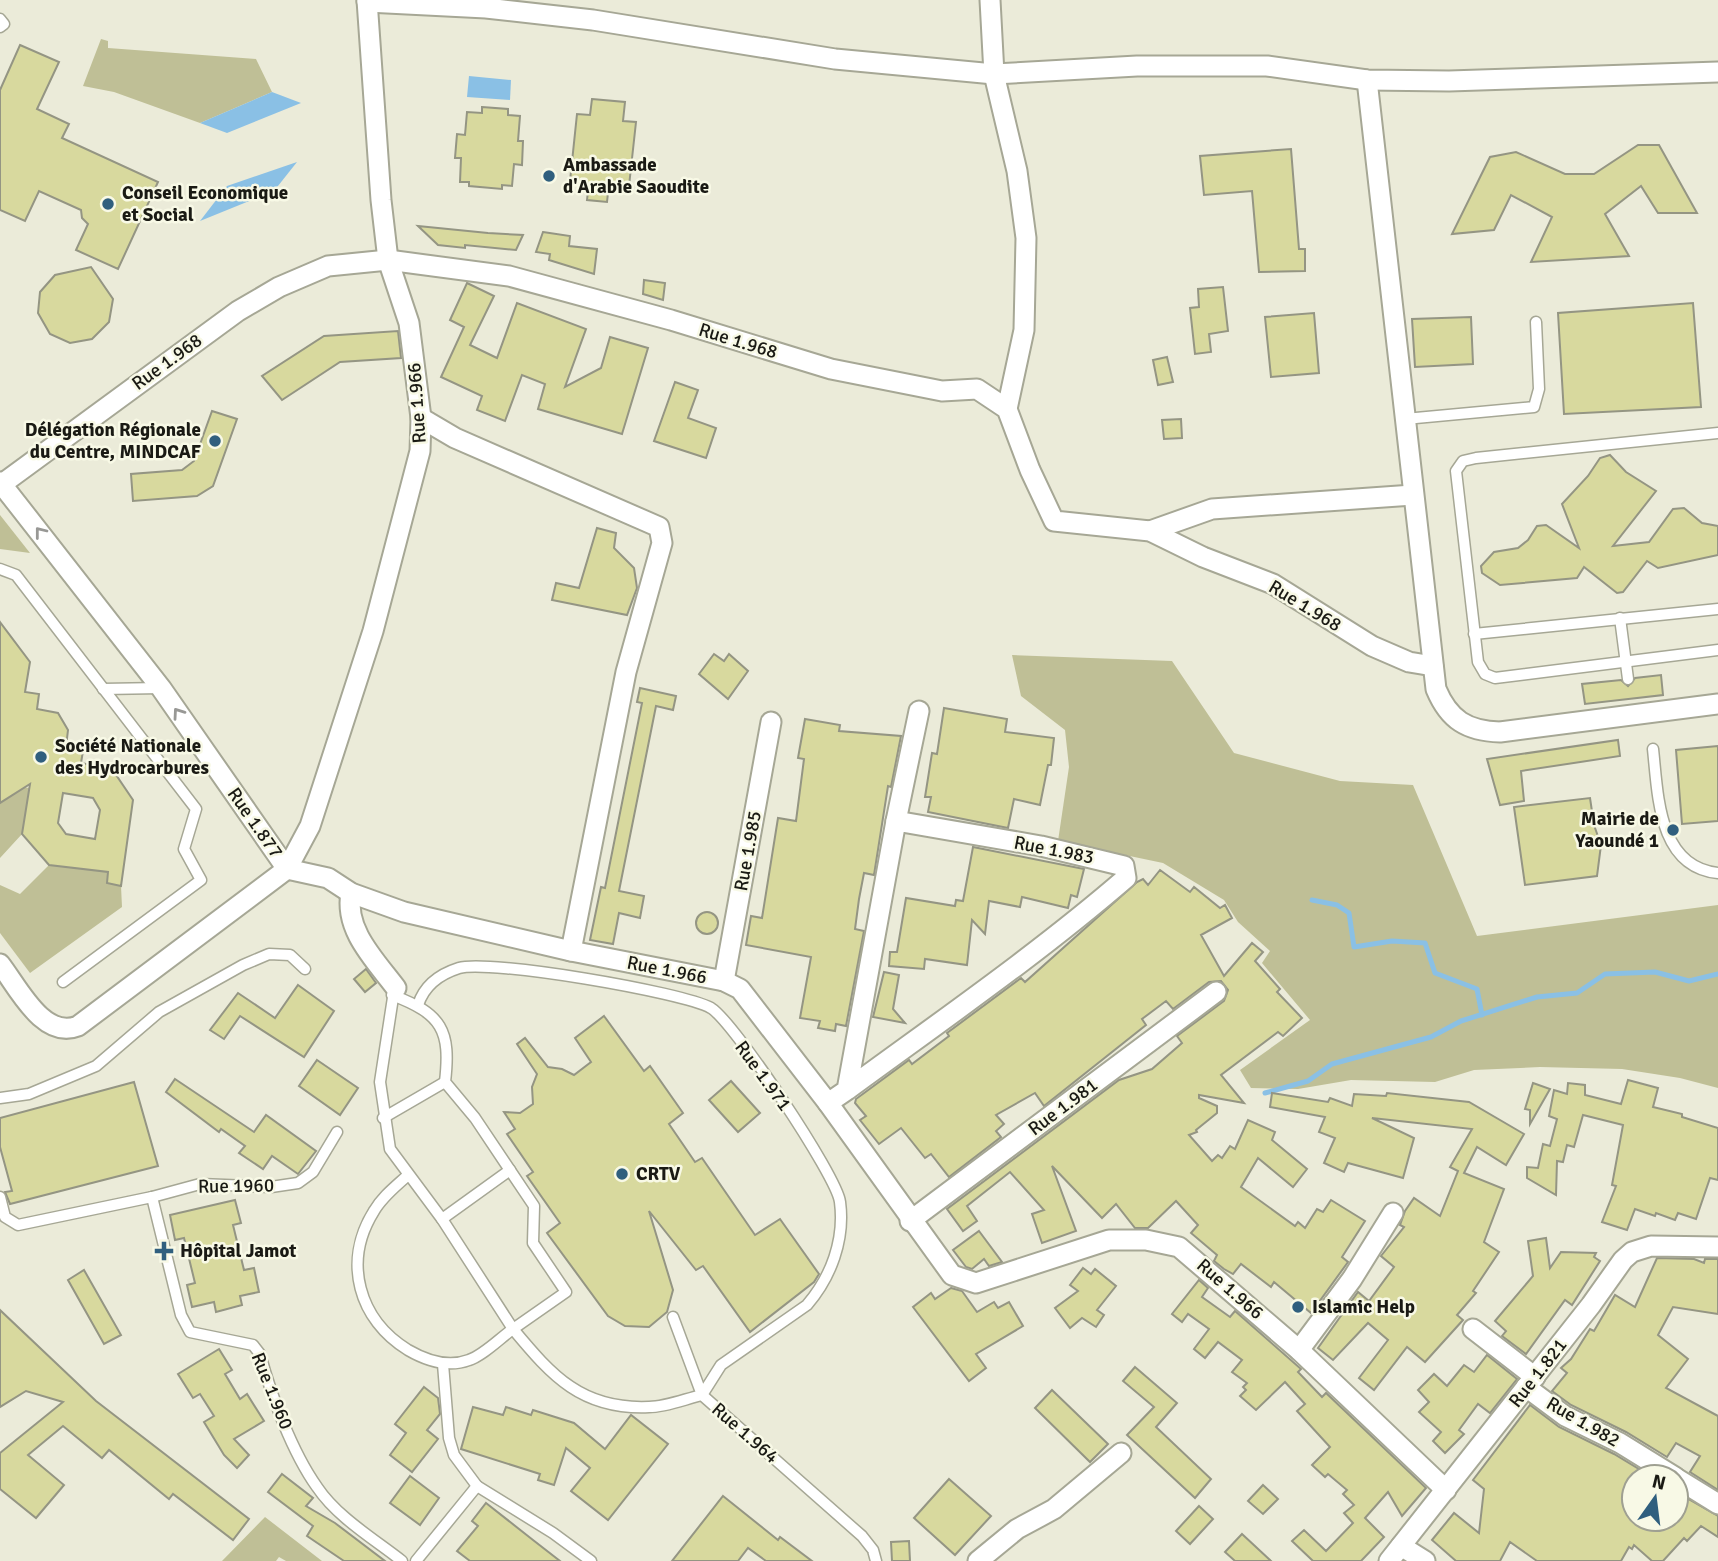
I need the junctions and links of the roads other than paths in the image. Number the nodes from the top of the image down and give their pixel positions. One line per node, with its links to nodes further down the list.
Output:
1 (990, 0): 6 (street)
2 (367, 1): 6 (street); 8 (street, Rue 1.966)
3 (0, 19): 4 (lane)
4 (0, 27)
5 (1718, 72): 7 (street)
6 (994, 74): 7 (street); 10 (street)
7 (1367, 80): 12 (street)
8 (388, 260): 10 (street, Rue 1.968); 11 (street, Rue 1.966); 14 (street, Rue 1.968)
9 (1536, 322): 12 (lane)
10 (1007, 409): 16 (street, Rue 1.968)
11 (421, 418): 32 (street, Rue 1.966); 35 (street)
12 (1404, 419): 15 (street)
13 (1718, 433): 20 (lane)
14 (1, 483): 25 (street, Rue 1.877, one-way to 14)
15 (1413, 495): 16 (street); 23 (street)
16 (1150, 531): 23 (street, Rue 1.968)
17 (0, 569): 26 (lane)
18 (1718, 609): 19 (lane)
19 (1620, 618): 20 (lane); 22 (lane)
20 (1474, 634): 22 (lane)
21 (1718, 650): 22 (lane)
22 (1628, 663): 24 (lane)
23 (1433, 666): 27 (street)
24 (1628, 679)
25 (161, 688): 26 (lane); 32 (street, Rue 1.877, one-way to 25)
26 (103, 689): 39 (lane)
27 (1718, 704)
28 (919, 711): 31 (street)
29 (771, 722): 38 (street, Rue 1.985)
30 (1653, 749): 33 (lane)
31 (896, 821): 44 (street); 44 (street, Rue 1.983)
32 (287, 869): 34 (street, Rue 1.966); 36 (street, Rue 1.877)
33 (1718, 873)
34 (351, 892): 35 (street, Rue 1.966); 40 (street)
35 (570, 951): 38 (street, Rue 1.966)
36 (0, 964)
37 (305, 969): 45 (lane)
38 (724, 981): 46 (street, Rue 1.966)
39 (63, 982)
40 (394, 991): 42 (lane); 47 (lane)
41 (1216, 992): 55 (street, Rue 1.981)
42 (418, 1005): 43 (lane); 63 (lane, Rue 1.971)
43 (444, 1082): 47 (lane); 49 (lane)
44 (847, 1090): 46 (street, Rue 1.983)
45 (0, 1098)
46 (828, 1103): 55 (street, Rue 1.966)
47 (383, 1118): 50 (lane)
48 (337, 1132): 52 (lane, Rue 1960)
49 (510, 1170): 54 (lane); 58 (lane)
50 (407, 1176): 54 (lane); 61 (lane)
51 (0, 1197): 52 (lane)
52 (152, 1197): 71 (lane, Rue 1.960)
53 (1393, 1213): 60 (street)
54 (442, 1220): 58 (lane)
55 (910, 1221): 60 (street, Rue 1.966)
56 (1718, 1247): 62 (street, Rue 1.821)
57 (673, 1317): 63 (lane)
58 (513, 1329): 61 (lane); 63 (lane, Rue 1.964)
59 (1473, 1329): 62 (street, Rue 1.982)
60 (1299, 1350): 68 (street, Rue 1.966)
61 (443, 1364): 66 (lane)
62 (1531, 1382): 65 (street, Rue 1.982); 68 (street, Rue 1.821)
63 (702, 1395): 74 (lane, Rue 1.964)
64 (1121, 1452): 75 (street)
65 (1652, 1463)
66 (477, 1486): 72 (lane); 73 (lane)
67 (1690, 1486): 69 (street, Rue 1.982)
68 (1446, 1490): 70 (street, Rue 1.821)
69 (1718, 1504)
70 (1395, 1554): 76 (street)
71 (402, 1561)
72 (416, 1561)
73 (591, 1561)
74 (876, 1561)
75 (978, 1561)
76 (1425, 1561)

